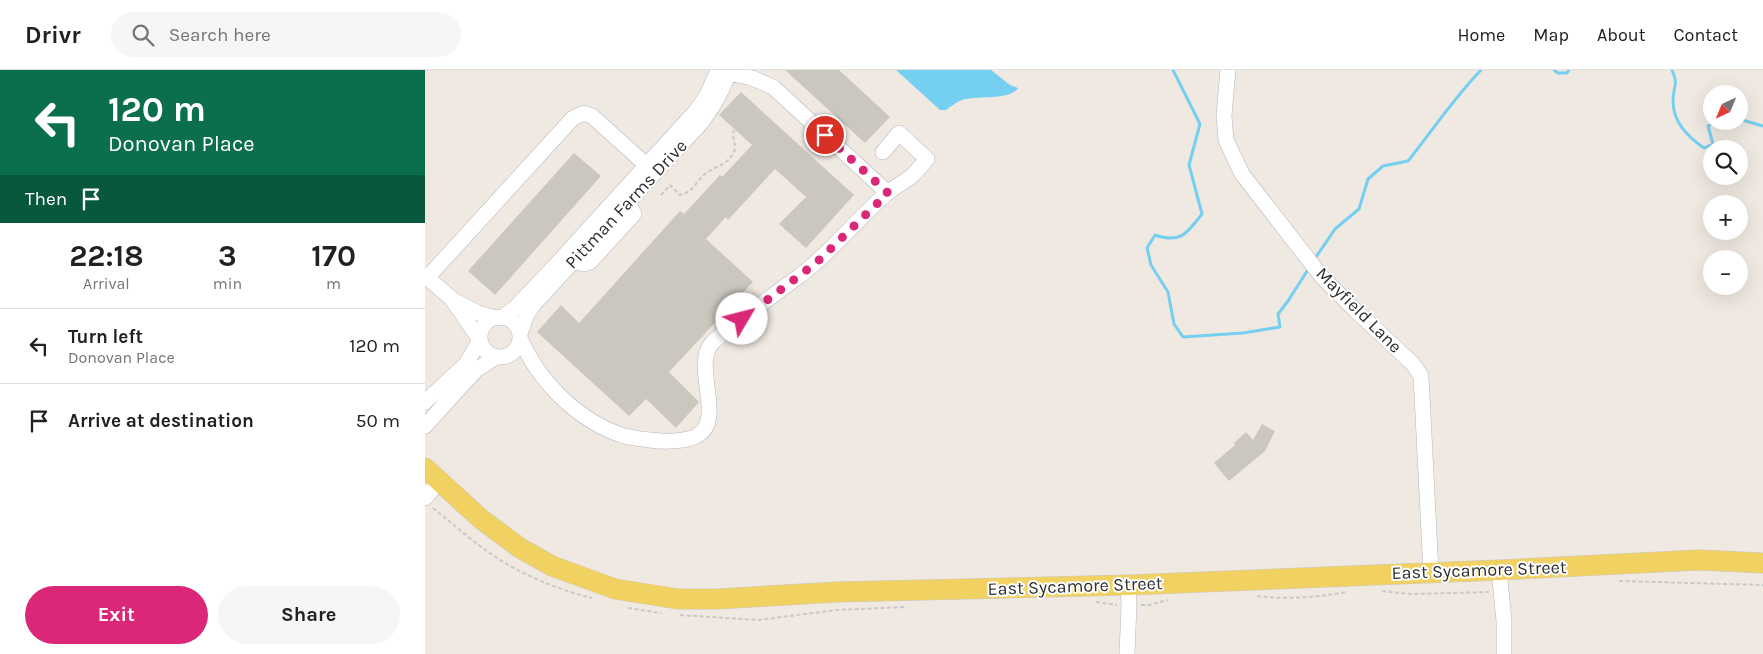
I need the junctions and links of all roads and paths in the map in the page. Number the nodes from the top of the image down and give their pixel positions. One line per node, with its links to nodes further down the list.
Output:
1 (1228, 70): 22 (street, Mayfield Lane)
2 (723, 71): 5 (street, Pittman Farms Drive); 6 (street)
3 (734, 130): 7 (path)
4 (883, 152): 6 (street)
5 (651, 169): 8 (street, Pittman Farms Drive); 8 (street, Pittman Farms Drive); 9 (street)
6 (888, 193): 15 (street)
7 (661, 195)
8 (566, 263): 11 (street, Pittman Farms Drive); 12 (street, Pittman Farms Drive)
9 (426, 277): 10 (street)
10 (451, 298): 11 (street); 13 (street)
11 (498, 318): 12 (street); 13 (street)
12 (520, 336): 14 (street); 15 (street)
13 (481, 340): 14 (street); 16 (street)
14 (500, 357): 15 (street); 17 (street)
15 (545, 378)
16 (425, 402)
17 (425, 426)
18 (432, 474): 19 (street); 24 (main road, East Sycamore Street)
19 (425, 498)
20 (1763, 563): 21 (main road, East Sycamore Street)
21 (1499, 570): 22 (main road, East Sycamore Street); 33 (street)
22 (1431, 572): 24 (main road, East Sycamore Street)
23 (1616, 580): 25 (path)
24 (1128, 585): 32 (street)
25 (1763, 585)
26 (1379, 591): 28 (path)
27 (1355, 592): 29 (path)
28 (1492, 592)
29 (1256, 596)
30 (1171, 599): 31 (path)
31 (1137, 605)
32 (1127, 654)
33 (1504, 654)

